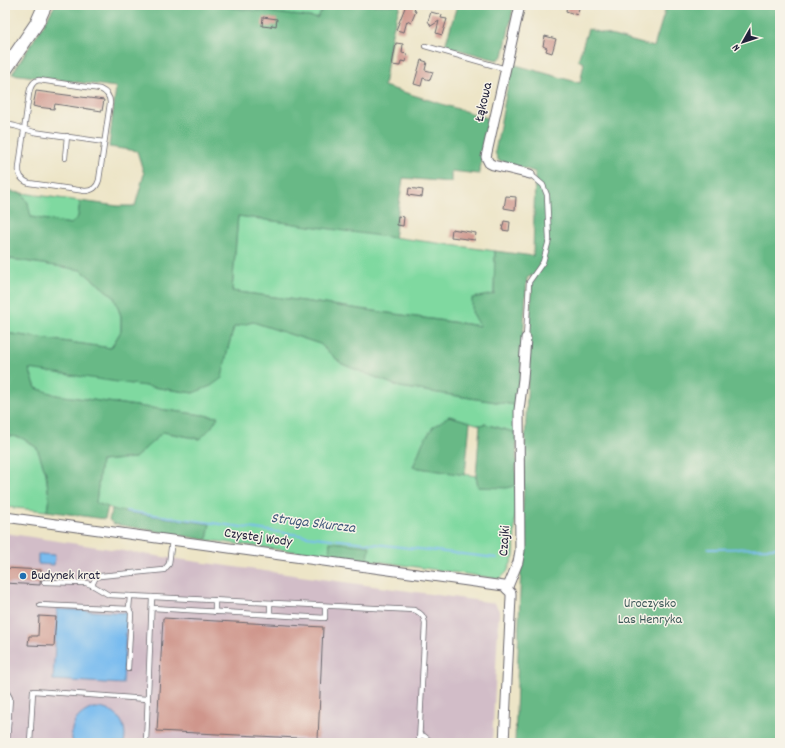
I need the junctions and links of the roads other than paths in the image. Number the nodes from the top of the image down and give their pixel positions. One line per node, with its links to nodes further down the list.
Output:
1 (45, 5): 5 (street)
2 (520, 5): 4 (street, Łąkowa)
3 (425, 46): 4 (lane)
4 (506, 69): 11 (street, Łąkowa)
5 (5, 70)
6 (5, 124): 7 (lane)
7 (24, 130): 8 (lane); 9 (lane); 9 (lane)
8 (67, 136): 9 (lane); 10 (lane)
9 (104, 142)
10 (65, 158)
11 (530, 174): 12 (lane)
12 (526, 338): 17 (street, Czajki)
13 (5, 517): 14 (street, Czystej Wody)
14 (172, 540): 16 (lane); 17 (street, Czystej Wody)
15 (44, 582): 16 (lane)
16 (92, 585): 18 (lane)
17 (508, 589): 37 (street, Czajki)
18 (130, 596): 19 (lane); 25 (lane)
19 (152, 597): 20 (lane); 24 (lane)
20 (215, 600): 21 (lane); 26 (lane)
21 (270, 603): 23 (lane); 27 (lane)
22 (40, 605): 25 (lane)
23 (325, 606): 27 (lane); 31 (lane)
24 (152, 608): 26 (lane); 30 (lane)
25 (129, 610): 28 (lane)
26 (215, 612): 27 (lane)
27 (270, 615)
28 (128, 669)
29 (5, 689): 33 (lane)
30 (147, 699): 34 (lane); 35 (lane)
31 (420, 736): 32 (lane); 36 (lane)
32 (430, 742)
33 (7, 743)
34 (30, 743)
35 (146, 743)
36 (419, 743)
37 (504, 743)

